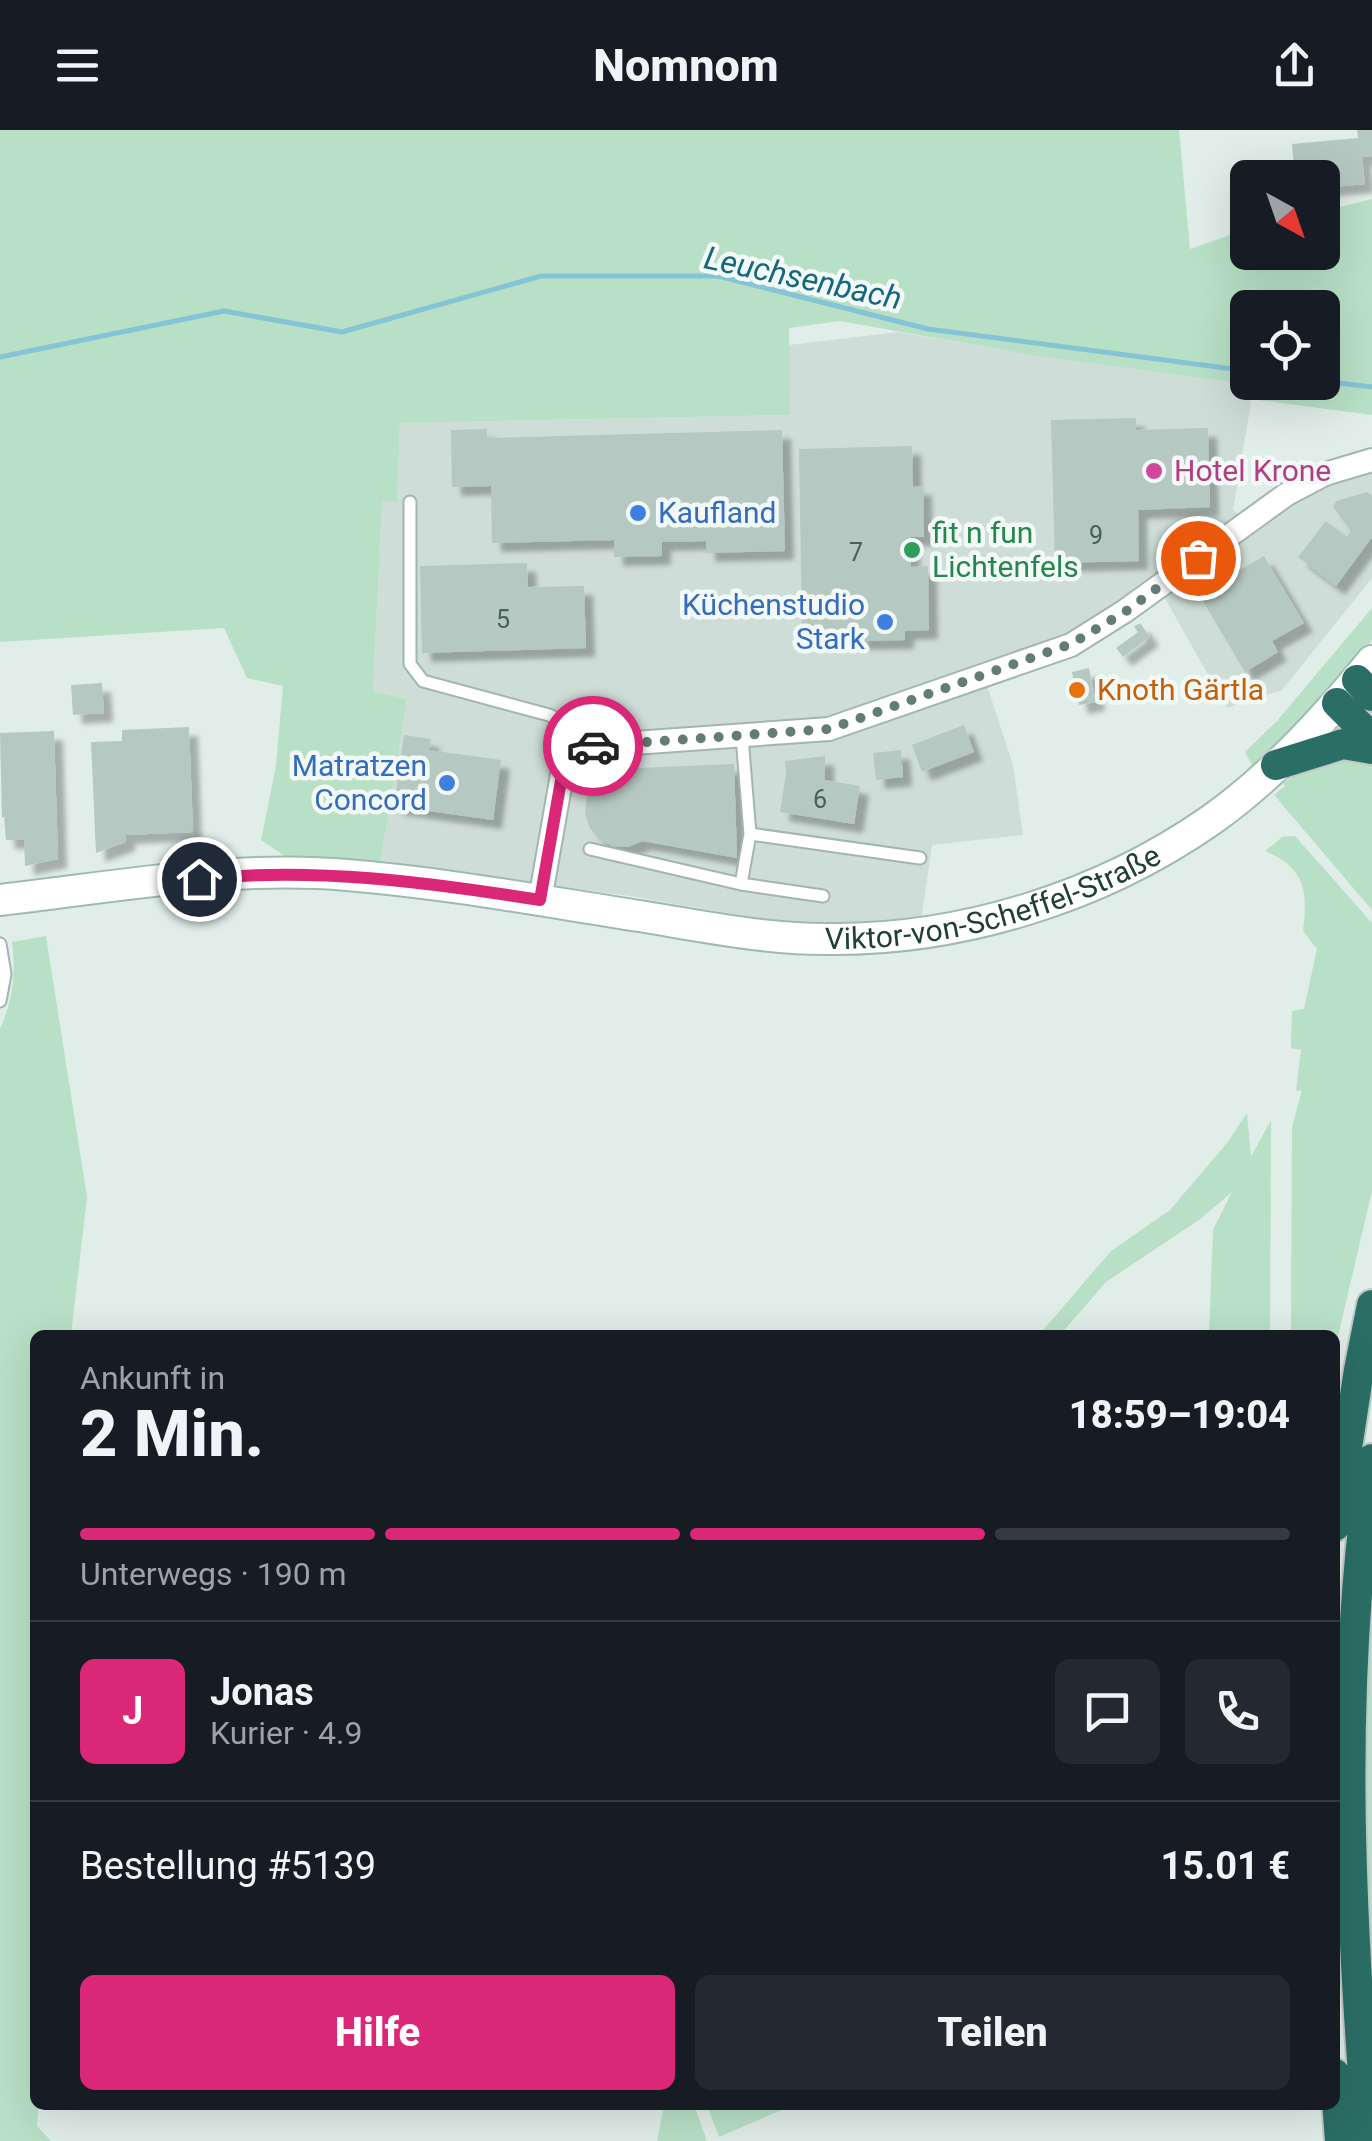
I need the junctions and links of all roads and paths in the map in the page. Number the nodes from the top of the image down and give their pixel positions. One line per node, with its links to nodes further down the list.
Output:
1 (1372, 460): 4 (street)
2 (410, 502): 6 (lane)
3 (1359, 685): 5 (highway); 8 (main road, Viktor-von-Scheffel-Straße)
4 (742, 738): 6 (street); 9 (lane)
5 (1372, 738)
6 (586, 749): 15 (street)
7 (1372, 749): 8 (highway)
8 (1276, 765): 15 (main road, Viktor-von-Scheffel-Straße)
9 (750, 834): 11 (lane); 12 (lane)
10 (590, 849): 12 (lane)
11 (920, 858)
12 (741, 884): 13 (lane)
13 (823, 896)
14 (0, 900): 15 (main road, Viktor-von-Scheffel-Straße)
15 (540, 900)
16 (0, 944): 17 (lane)
17 (0, 1001)
18 (1372, 1305): 20 (highway)
19 (1372, 1459): 23 (highway)
20 (1340, 1492)
21 (1338, 2110): 22 (highway)
22 (1340, 2141)
23 (1368, 2141)

